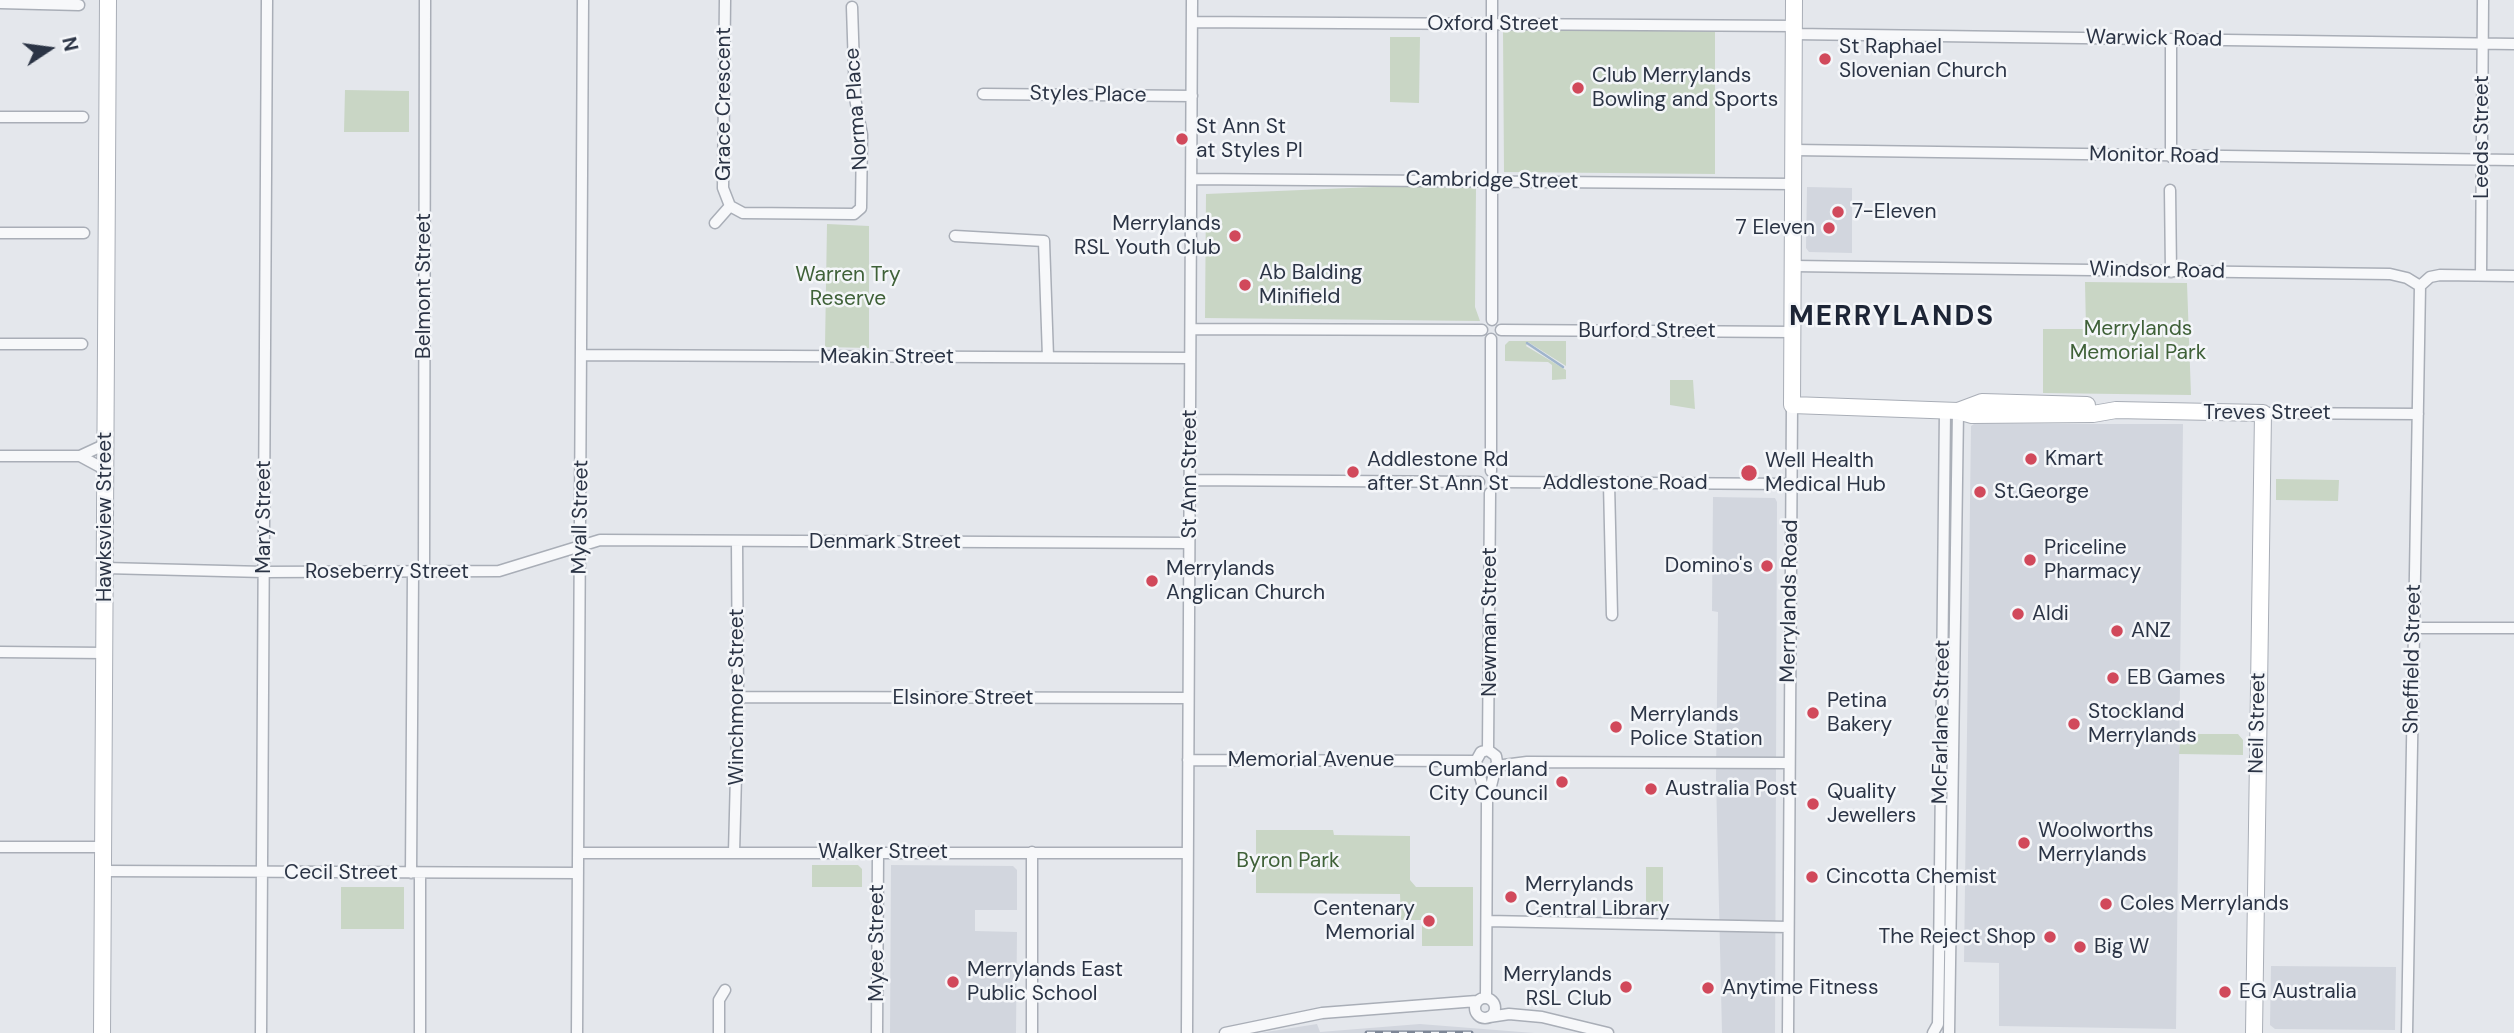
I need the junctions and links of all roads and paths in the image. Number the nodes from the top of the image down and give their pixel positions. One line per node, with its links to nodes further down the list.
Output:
1 (108, 0): 57 (main road, Hawksview Street)
2 (267, 0): 72 (street, Mary Street)
3 (425, 0): 73 (street, Belmont Street)
4 (583, 0): 50 (street, Myall Street)
5 (725, 0): 31 (street, Grace Crescent)
6 (1192, 0): 13 (street, St Ann Street)
7 (1492, 0): 14 (street)
8 (1794, 0): 15 (main road, Merrylands Road)
9 (2483, 0): 17 (street, Leeds Street)
10 (0, 3): 11 (street)
11 (79, 5)
12 (852, 8): 32 (street, Norma Place)
13 (1192, 22): 14 (street, Oxford Street); 20 (street, St Ann Street)
14 (1492, 24): 15 (street, Oxford Street); 28 (street)
15 (1794, 30): 16 (street, Warwick Road); 23 (main road, Merrylands Road)
16 (2171, 39): 17 (street, Warwick Road); 24 (street)
17 (2482, 44): 18 (street, Warwick Road); 25 (street, Leeds Street)
18 (2514, 44)
19 (983, 94): 20 (street, Styles Place)
20 (1192, 96): 27 (street, St Ann Street)
21 (0, 117): 22 (street)
22 (83, 117)
23 (1794, 149): 24 (street, Monitor Road); 29 (main road, Merrylands Road)
24 (2171, 157): 25 (street, Monitor Road)
25 (2482, 160): 26 (street, Monitor Road); 39 (street, Leeds Street)
26 (2514, 160)
27 (1192, 179): 28 (street, Cambridge Street); 43 (street, St Ann Street)
28 (1492, 181): 29 (street, Cambridge Street); 42 (street)
29 (1793, 184): 37 (main road, Merrylands Road)
30 (2171, 190): 38 (street)
31 (730, 206): 32 (street, Grace Crescent); 33 (street, Grace Crescent)
32 (860, 211)
33 (715, 223)
34 (0, 233): 35 (street)
35 (84, 233)
36 (955, 236): 51 (street)
37 (1793, 266): 38 (street, Windsor Road); 46 (main road, Merrylands Road)
38 (2171, 272): 41 (street, Windsor Road)
39 (2481, 275): 40 (street); 41 (street)
40 (2514, 276)
41 (2420, 286): 56 (street, Sheffield Street)
42 (1492, 320): 44 (street); 45 (street)
43 (1191, 329): 44 (street); 52 (street, St Ann Street)
44 (1482, 330): 47 (street)
45 (1501, 330): 46 (street, Burford Street); 47 (street)
46 (1793, 332): 53 (main road, Merrylands Road)
47 (1491, 339): 61 (street)
48 (0, 344): 49 (street)
49 (82, 344)
50 (583, 355): 51 (street, Meakin Street); 70 (street, Myall Street)
51 (1048, 357): 52 (street, Meakin Street)
52 (1190, 358): 62 (street, St Ann Street)
53 (1792, 405): 54 (main road, Treves Street); 66 (street, Merrylands Road)
54 (1951, 411): 55 (main road, Treves Street); 116 (street, McFarlane Street); 117 (street, McFarlane Street)
55 (2263, 413): 56 (street, Treves Street); 118 (main road, Neil Street)
56 (2418, 414): 75 (street, Sheffield Street)
57 (106, 444): 59 (street); 60 (main road, Hawksview Street)
58 (0, 456): 59 (street)
59 (80, 456): 60 (street)
60 (106, 470): 71 (main road, Hawksview Street)
61 (1491, 471): 63 (street); 64 (street)
62 (1190, 480): 63 (street); 69 (street, St Ann Street)
63 (1479, 482): 67 (street)
64 (1501, 482): 65 (street, Addlestone Road); 67 (street)
65 (1609, 483): 66 (street, Addlestone Road); 74 (street)
66 (1791, 484): 83 (street, Merrylands Road)
67 (1490, 493): 82 (street, Newman Street)
68 (737, 541): 69 (street, Denmark Street); 70 (street, Denmark Street); 79 (street, Winchmore Street)
69 (1189, 543): 80 (street, St Ann Street)
70 (581, 544): 73 (street, Roseberry Street); 90 (street, Myall Street)
71 (105, 568): 72 (street, Roseberry Street); 78 (main road, Hawksview Street)
72 (264, 572): 73 (street, Roseberry Street); 94 (street, Mary Street)
73 (418, 572): 95 (street, Belmont Street)
74 (1612, 615)
75 (2413, 628): 76 (street); 119 (street, Sheffield Street)
76 (2514, 628)
77 (0, 652): 78 (street)
78 (105, 653): 87 (main road, Hawksview Street)
79 (738, 697): 80 (street, Elsinore Street); 91 (street, Winchmore Street)
80 (1188, 698): 81 (street, St Ann Street)
81 (1188, 760): 84 (street, Memorial Avenue); 92 (street, St Ann Street)
82 (1494, 760): 83 (street); 84 (street); 84 (street, Memorial Avenue); 85 (street, Newman Street)
83 (1788, 763): 98 (street, Merrylands Road)
84 (1477, 764): 85 (street, Newman Street)
85 (1487, 803): 97 (street, Newman Street)
86 (0, 847): 87 (street)
87 (104, 847): 93 (main road, Hawksview Street)
88 (878, 852): 89 (street, Walker Street); 91 (street, Walker Street); 110 (street, Myee Street)
89 (1032, 852): 92 (street, Walker Street); 111 (street)
90 (578, 853): 91 (street, Walker Street); 96 (street, Myall Street)
91 (734, 853)
92 (1187, 853): 112 (street, St Ann Street)
93 (103, 871): 94 (street, Cecil Street); 105 (main road, Hawksview Street)
94 (263, 872): 95 (street, Cecil Street); 106 (street, Mary Street)
95 (416, 873): 96 (street, Cecil Street); 107 (street, Belmont Street)
96 (578, 873): 108 (street, Myall Street)
97 (1488, 921): 98 (street); 100 (street, Newman Street)
98 (1787, 927): 115 (street, Merrylands Road)
99 (725, 990): 109 (street)
100 (1485, 1000): 101 (street); 102 (street); 103 (street); 104 (street)
101 (1434, 1006): 102 (street); 113 (street)
102 (1477, 1013): 103 (street)
103 (1489, 1017): 104 (street)
104 (1542, 1017): 114 (street)
105 (102, 1033)
106 (261, 1033)
107 (419, 1033)
108 (577, 1033)
109 (719, 1033)
110 (877, 1033)
111 (1032, 1033)
112 (1187, 1033)
113 (1226, 1033)
114 (1608, 1033)
115 (1788, 1033)
116 (1933, 1033)
117 (1949, 1033)
118 (2254, 1033)
119 (2407, 1033)

